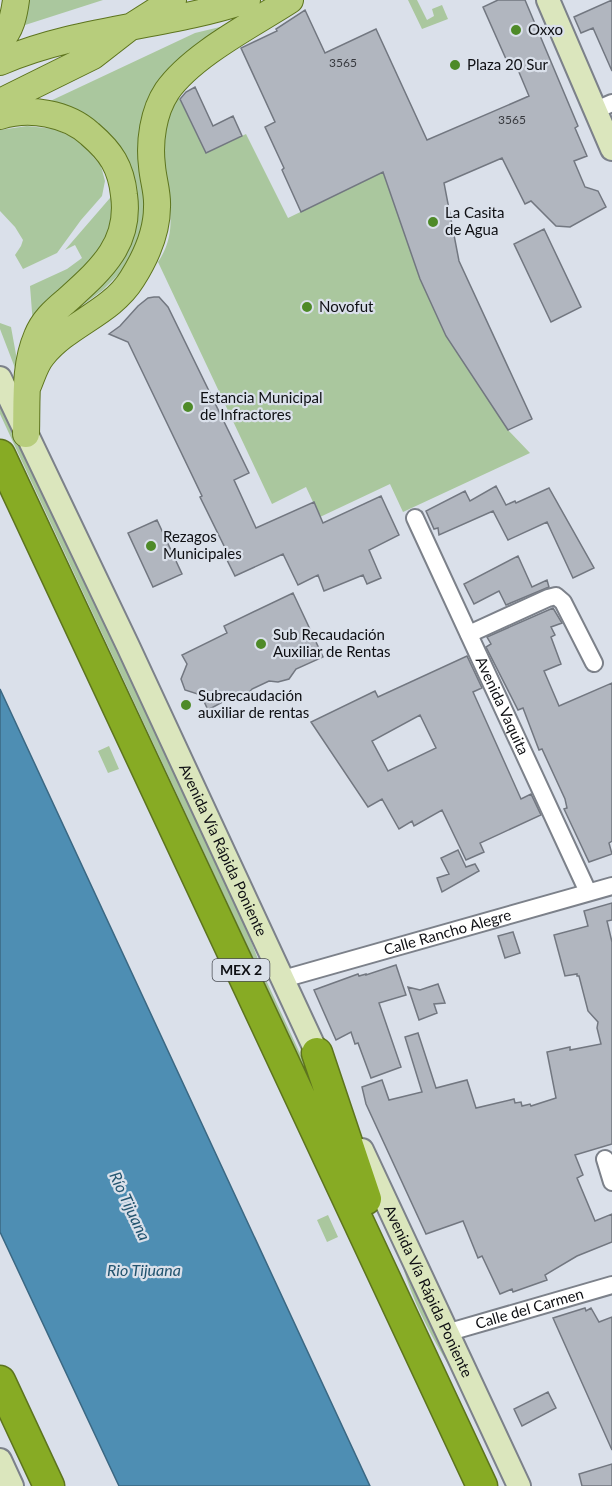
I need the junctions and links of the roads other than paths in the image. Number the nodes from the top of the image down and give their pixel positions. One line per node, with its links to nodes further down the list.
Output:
1 (16, 0): 7 (main road)
2 (173, 0): 6 (main road)
3 (247, 0): 6 (main road)
4 (290, 0): 14 (main road)
5 (548, 0): 10 (main road)
6 (129, 28): 8 (main road); 9 (main road)
7 (0, 40)
8 (0, 62)
9 (0, 102)
10 (604, 106): 12 (main road)
11 (0, 116): 14 (main road)
12 (612, 149)
13 (0, 378): 15 (main road, Avenida Vía Rápida Poniente)
14 (27, 388): 15 (main road)
15 (26, 434): 22 (main road, Avenida Vía Rápida Poniente)
16 (0, 455): 28 (highway, MEX 2)
17 (415, 518): 18 (street, Avenida Vaquita)
18 (469, 634): 19 (street); 21 (street, Avenida Vaquita)
19 (594, 663)
20 (612, 886): 21 (street, Calle Rancho Alegre)
21 (588, 892): 22 (street, Calle Rancho Alegre)
22 (283, 979): 23 (main road, Avenida Vía Rápida Poniente)
23 (317, 1053): 27 (main road, Avenida Vía Rápida Poniente); 28 (highway)
24 (605, 1159): 25 (street)
25 (612, 1182)
26 (612, 1285): 27 (street, Calle del Carmen)
27 (446, 1333): 36 (main road, Avenida Vía Rápida Poniente)
28 (411, 1335): 30 (highway, MEX 2)
29 (0, 1381): 33 (highway)
30 (460, 1440): 34 (highway, MEX 2); 35 (highway)
31 (0, 1460): 32 (main road)
32 (12, 1486)
33 (49, 1486)
34 (482, 1486)
35 (488, 1486)
36 (519, 1486)

